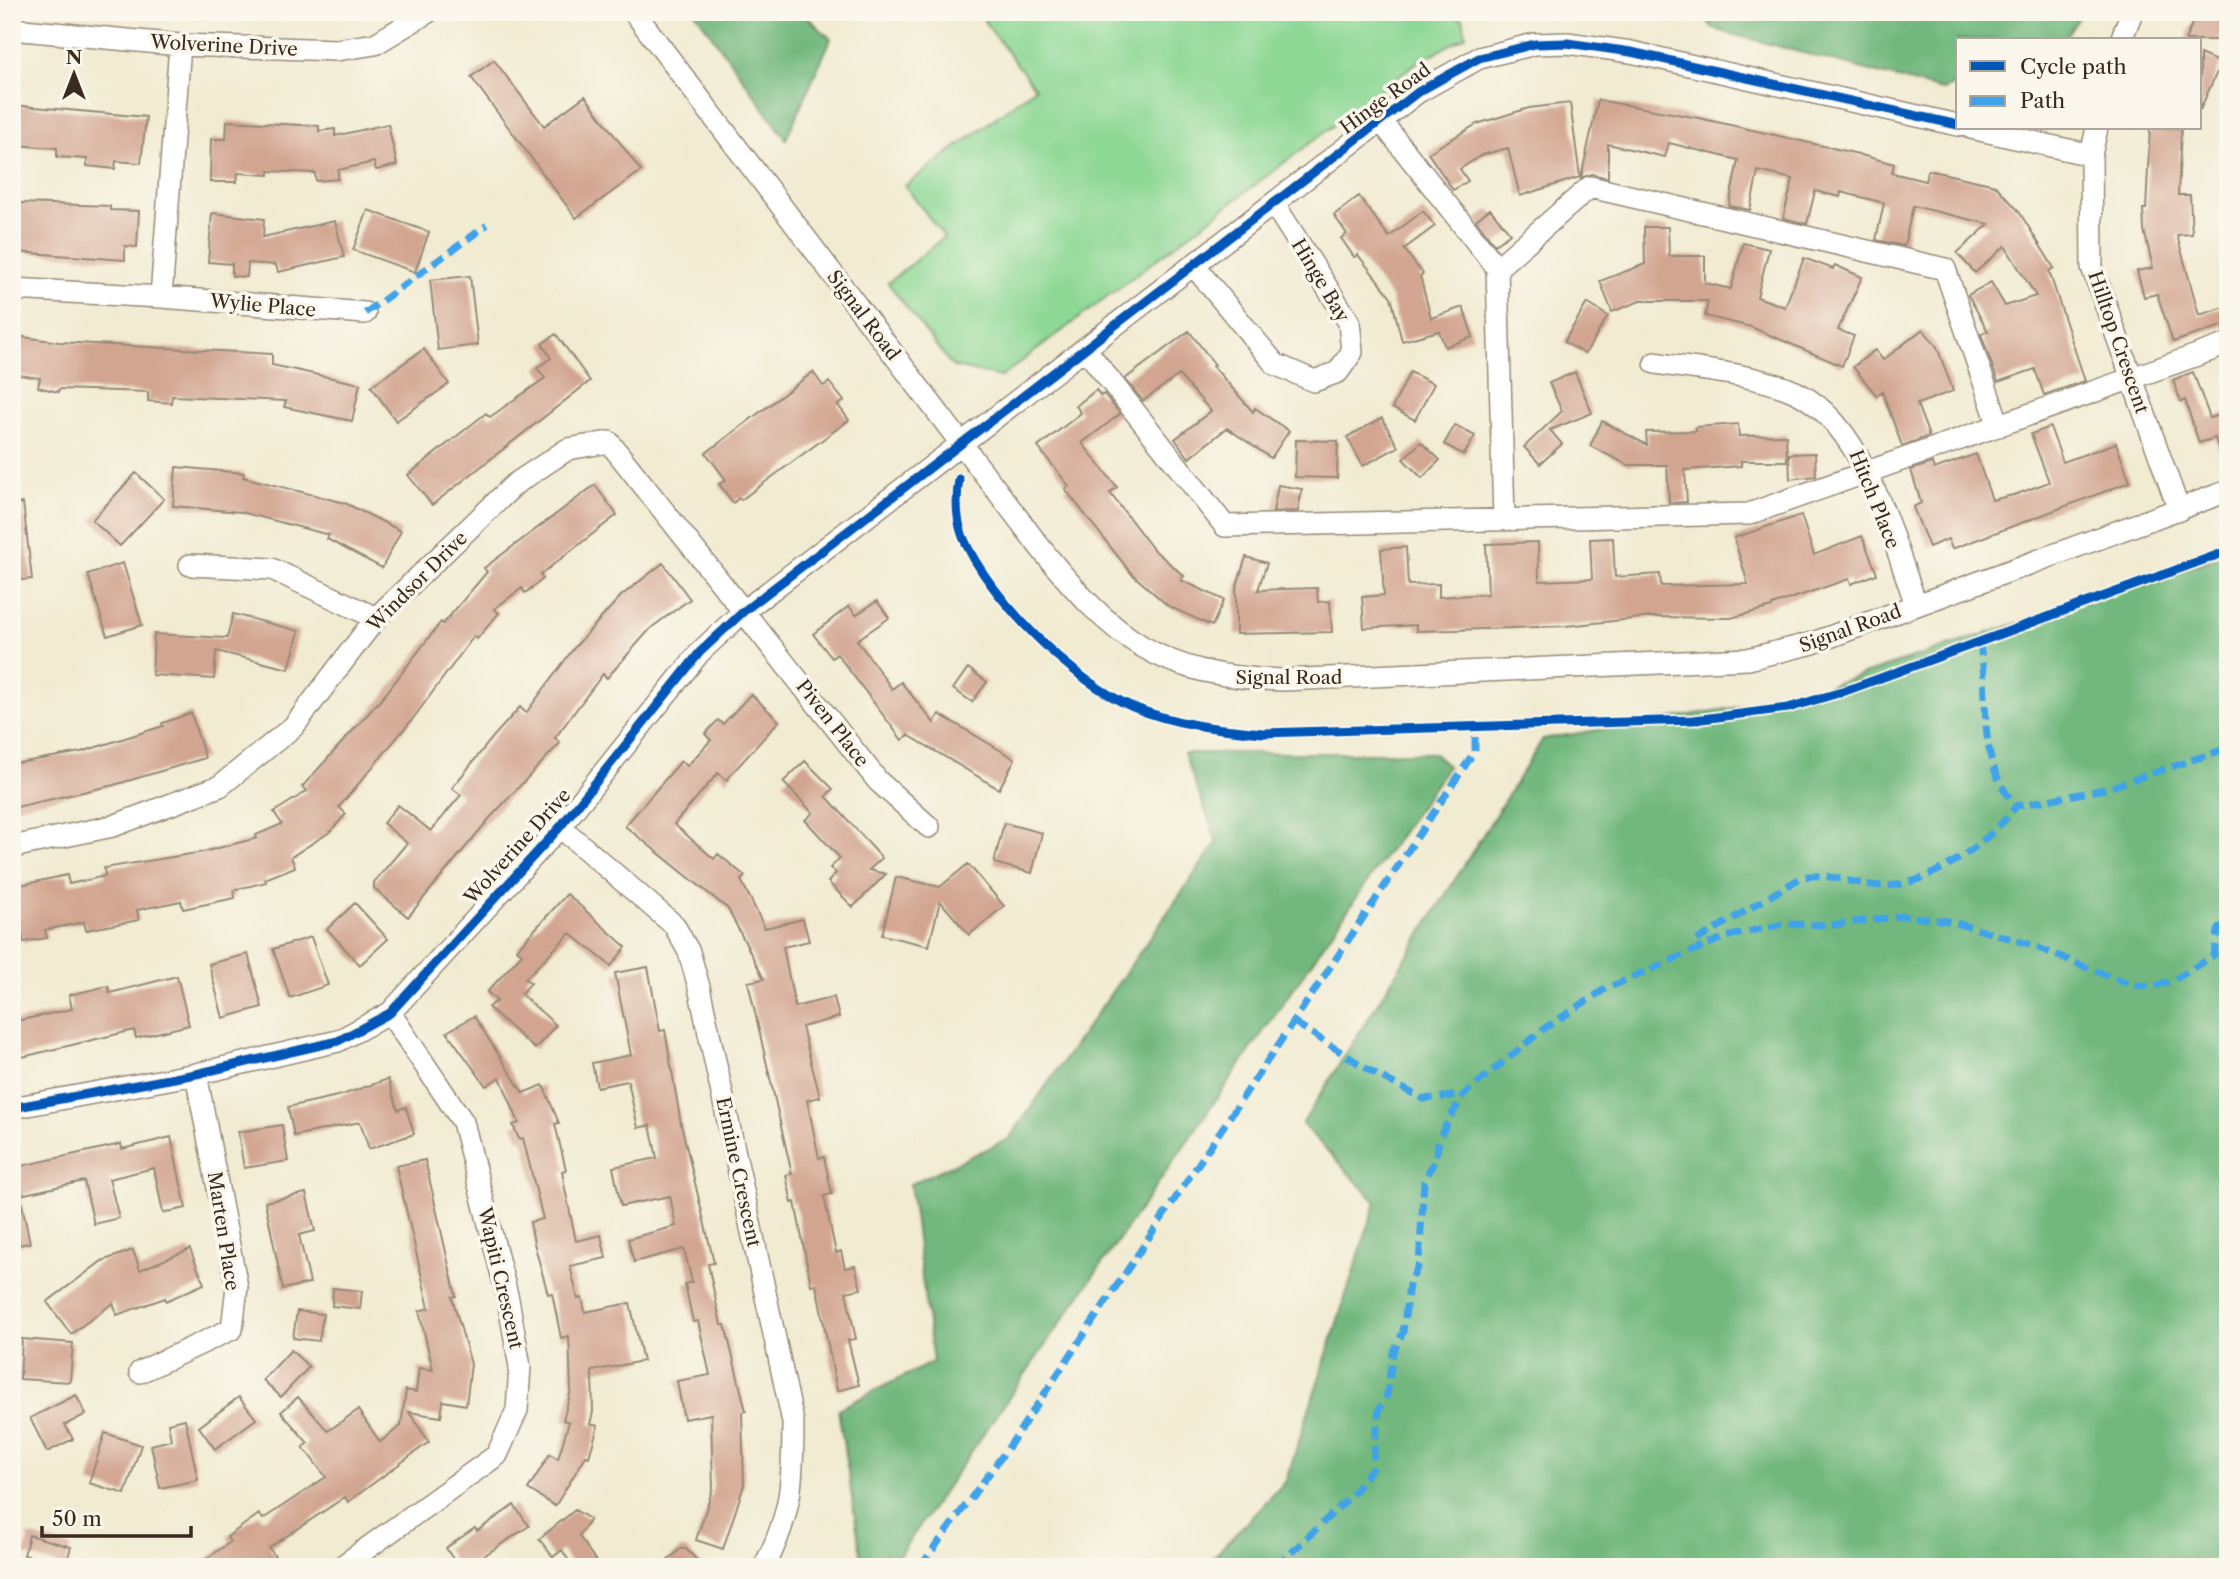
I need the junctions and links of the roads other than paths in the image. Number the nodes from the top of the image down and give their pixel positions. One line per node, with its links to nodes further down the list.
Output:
1 (428, 12): 6 (street, Wolverine Drive)
2 (634, 12): 23 (street, Signal Road)
3 (2132, 12): 5 (street)
4 (12, 29): 6 (street, Wolverine Drive)
5 (2122, 38)
6 (180, 45): 16 (street)
7 (1381, 121): 8 (street, Hinge Road); 12 (street, Hinge Road); 14 (street)
8 (1956, 125)
9 (1980, 130): 11 (street)
10 (2097, 130): 11 (street, Hilltop Crescent)
11 (2091, 155): 21 (street, Hilltop Crescent)
12 (1274, 204): 13 (street, Hinge Road); 13 (street, Hinge Bay)
13 (1195, 267): 19 (street, Hinge Road)
14 (1497, 268): 22 (street); 27 (street)
15 (12, 289): 16 (street)
16 (161, 297): 17 (street, Wylie Place)
17 (365, 313)
18 (2228, 344): 21 (street)
19 (1086, 350): 23 (street, Hinge Road); 27 (street)
20 (1655, 363): 24 (street, Hitch Place)
21 (2131, 380): 22 (street); 26 (street, Hilltop Crescent)
22 (1999, 426): 24 (street)
23 (962, 446): 29 (street, Signal Road); 30 (street, Wolverine Drive)
24 (1866, 473): 27 (street); 29 (street, Hitch Place)
25 (2228, 491): 26 (street, Signal Road)
26 (2179, 510): 29 (street, Signal Road)
27 (1504, 519)
28 (190, 565): 31 (street)
29 (1916, 604)
30 (744, 611): 31 (street, Windsor Drive); 32 (street, Wolverine Drive); 33 (street, Piven Place)
31 (376, 618): 34 (street, Windsor Drive)
32 (560, 827): 35 (street, Wolverine Drive); 40 (street, Ermine Crescent)
33 (929, 827)
34 (12, 847)
35 (390, 1013): 36 (street, Wolverine Drive); 39 (street, Wapiti Crescent)
36 (196, 1074): 37 (street, Wolverine Drive); 38 (street, Marten Place)
37 (12, 1108)
38 (140, 1372)
39 (341, 1567)
40 (764, 1567)

